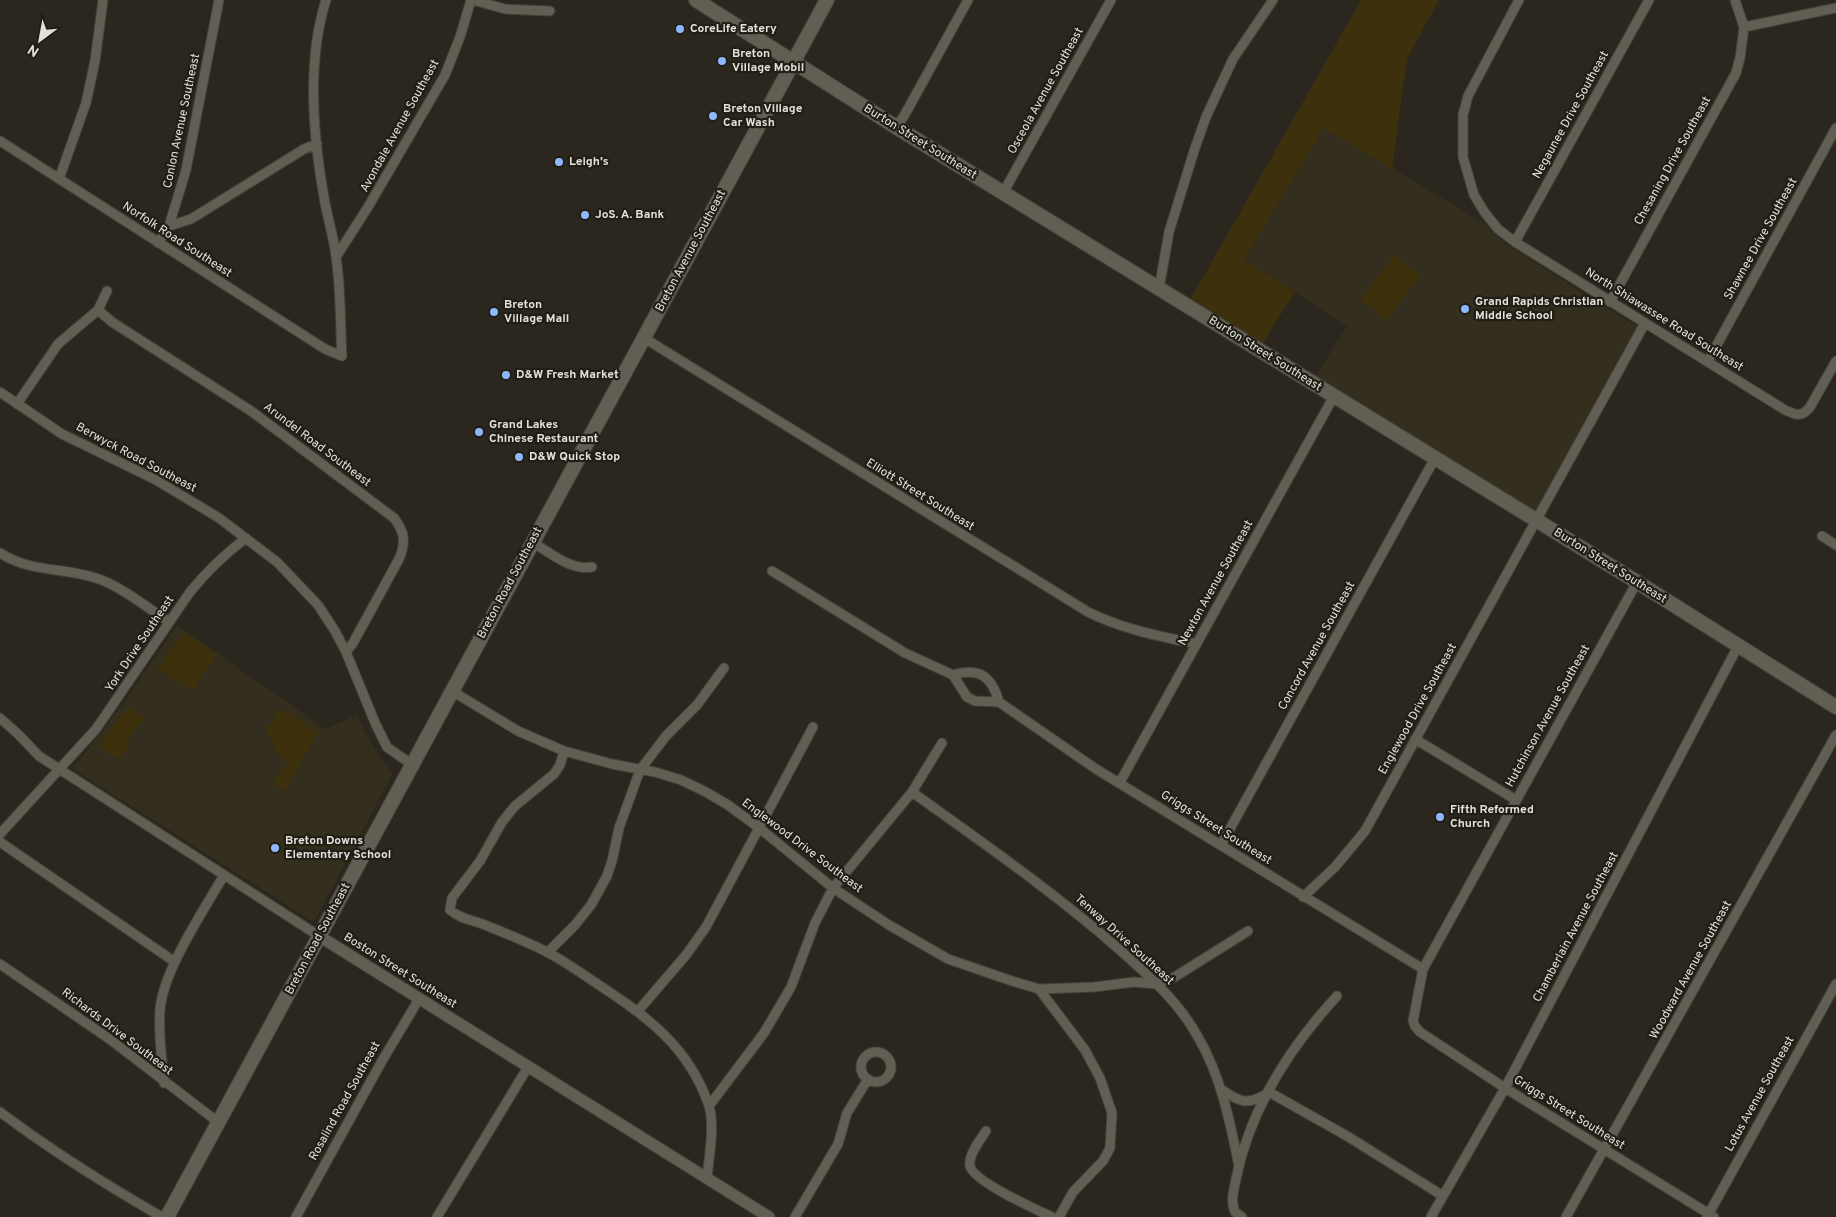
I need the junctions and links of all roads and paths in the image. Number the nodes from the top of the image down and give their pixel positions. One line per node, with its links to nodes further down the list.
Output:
1 (103, 0): 21 (street)
2 (219, 0): 23 (street, Conlon Avenue Southeast)
3 (326, 0): 20 (street)
4 (472, 0): 14 (street); 26 (street, Avondale Avenue Southeast)
5 (696, 0): 16 (main road, Burton Street Southeast)
6 (827, 0): 16 (main road, Breton Avenue Southeast)
7 (968, 0): 17 (street)
8 (1111, 0): 22 (street, Osceola Avenue Southeast)
9 (1273, 0): 27 (street)
10 (1519, 0): 24 (street, North Shiawassee Road Southeast)
11 (1649, 0): 24 (street, Negaunee Drive Southeast)
12 (1735, 0): 15 (street)
13 (1836, 8): 15 (street)
14 (550, 10)
15 (1744, 27): 29 (street, Chesaning Drive Southeast)
16 (792, 63): 17 (main road, Burton Street Southeast); 32 (main road, Breton Avenue Southeast)
17 (896, 127): 22 (main road, Burton Street Southeast)
18 (1836, 128): 33 (street, Shawnee Drive Southeast)
19 (0, 141): 21 (street, Norfolk Road Southeast)
20 (317, 144): 23 (street); 26 (street)
21 (59, 179): 25 (street, Norfolk Road Southeast)
22 (1003, 194): 27 (main road, Burton Street Southeast)
23 (169, 226): 25 (street, Conlon Avenue Southeast)
24 (1515, 242): 29 (street, North Shiawassee Road Southeast)
25 (158, 243): 26 (street, Norfolk Road Southeast)
26 (336, 257)
27 (1159, 289): 36 (main road, Burton Street Southeast)
28 (107, 291): 30 (street)
29 (1610, 302): 31 (street, North Shiawassee Road Southeast)
30 (98, 310): 37 (street); 52 (street, Arundel Road Southeast)
31 (1645, 323): 33 (street, North Shiawassee Road Southeast); 40 (street)
32 (644, 338): 39 (main road, Breton Avenue Southeast); 50 (street, Elliott Street Southeast)
33 (1708, 361): 34 (street, North Shiawassee Road Southeast)
34 (1836, 361)
35 (0, 392): 37 (street, Berwyck Road Southeast)
36 (1334, 396): 38 (main road, Burton Street Southeast); 50 (street, Newton Avenue Southeast)
37 (17, 404): 42 (street, Berwyck Road Southeast)
38 (1435, 458): 40 (main road, Burton Street Southeast); 73 (street, Concord Avenue Southeast)
39 (554, 502): 43 (main road, Breton Road Southeast)
40 (1536, 521): 48 (main road, Burton Street Southeast); 61 (street, Englewood Drive Southeast)
41 (1822, 536): 44 (street)
42 (246, 538): 49 (street, York Drive Southeast); 52 (street, Berwyck Road Southeast)
43 (532, 542): 46 (street); 55 (main road, Breton Road Southeast)
44 (1836, 545)
45 (0, 553): 49 (street)
46 (592, 567)
47 (772, 571): 54 (street)
48 (1637, 582): 51 (main road, Burton Street Southeast); 69 (street, Hutchinson Avenue Southeast)
49 (169, 622): 65 (street, York Drive Southeast)
50 (1196, 644): 67 (street, Newton Avenue Southeast)
51 (1738, 646): 57 (main road, Burton Street Southeast); 94 (street, Chamberlain Avenue Southeast)
52 (346, 652): 64 (street, Berwyck Road Southeast)
53 (724, 668): 66 (street)
54 (953, 675): 56 (street); 56 (street, Griggs Street Southeast)
55 (452, 691): 63 (street, Englewood Drive Southeast); 64 (main road, Breton Road Southeast)
56 (999, 702): 67 (street, Griggs Street Southeast)
57 (1836, 707)
58 (0, 718): 65 (street, Boston Street Southeast)
59 (813, 727): 70 (street)
60 (1836, 735): 101 (street, Woodward Avenue Southeast)
61 (1415, 739): 69 (street); 76 (street, Englewood Drive Southeast)
62 (942, 743): 68 (street)
63 (564, 751): 66 (street, Englewood Drive Southeast); 79 (street)
64 (411, 764): 78 (main road, Breton Road Southeast)
65 (60, 770): 71 (street, York Drive Southeast); 74 (street, Boston Street Southeast)
66 (640, 770): 70 (street, Englewood Drive Southeast); 79 (street)
67 (1120, 782): 73 (street, Griggs Street Southeast)
68 (912, 792): 75 (street); 83 (street, Tenway Drive Southeast)
69 (1516, 800): 82 (street, Hutchinson Avenue Southeast)
70 (758, 827): 75 (street, Englewood Drive Southeast); 89 (street)
71 (0, 834)
72 (0, 842): 80 (street)
73 (1221, 845): 76 (street, Griggs Street Southeast)
74 (224, 875): 78 (street, Boston Street Southeast); 80 (street)
75 (833, 888): 85 (street, Englewood Drive Southeast); 97 (street)
76 (1303, 897): 82 (street, Griggs Street Southeast)
77 (1248, 931): 83 (street, Englewood Drive Southeast)
78 (320, 936): 87 (street, Boston Street Southeast); 99 (main road, Breton Road Southeast)
79 (548, 952): 89 (street)
80 (175, 962): 93 (street)
81 (0, 964): 93 (street, Richards Drive Southeast)
82 (1423, 969): 90 (street, Hutchinson Avenue Southeast)
83 (1157, 984): 85 (street, Englewood Drive Southeast); 95 (street, Tenway Drive Southeast)
84 (1836, 984): 88 (street, Lotus Avenue Southeast)
85 (1039, 988): 114 (street)
86 (1337, 996): 96 (street)
87 (419, 999): 91 (street, Boston Street Southeast); 109 (street, Rosalind Road Southeast)
88 (1832, 999): 106 (street, Lotus Avenue Southeast)
89 (638, 1011): 97 (street)
90 (1414, 1026): 94 (street, Griggs Street Southeast)
91 (528, 1066): 103 (street, Boston Street Southeast); 110 (street)
92 (868, 1079): 112 (street)
93 (164, 1083): 99 (street, Richards Drive Southeast)
94 (1505, 1088): 101 (street, Griggs Street Southeast); 104 (street, Chamberlain Avenue Southeast)
95 (1221, 1089): 96 (street); 102 (street, Tenway Drive Southeast)
96 (1269, 1092): 102 (street); 104 (street)
97 (708, 1106): 103 (street)
98 (0, 1112): 107 (street)
99 (218, 1122): 108 (main road, Breton Road Southeast)
100 (986, 1131): 113 (street)
101 (1605, 1150): 106 (street, Griggs Street Southeast); 116 (street, Woodward Avenue Southeast)
102 (1239, 1166): 105 (street)
103 (707, 1178): 111 (street, Boston Street Southeast)
104 (1443, 1196): 115 (street, Chamberlain Avenue Southeast)
105 (1239, 1214)
106 (1710, 1216)
107 (162, 1217)
108 (167, 1217)
109 (296, 1217)
110 (437, 1217)
111 (770, 1217)
112 (794, 1217)
113 (1052, 1217)
114 (1058, 1217)
115 (1431, 1217)
116 (1566, 1217)

